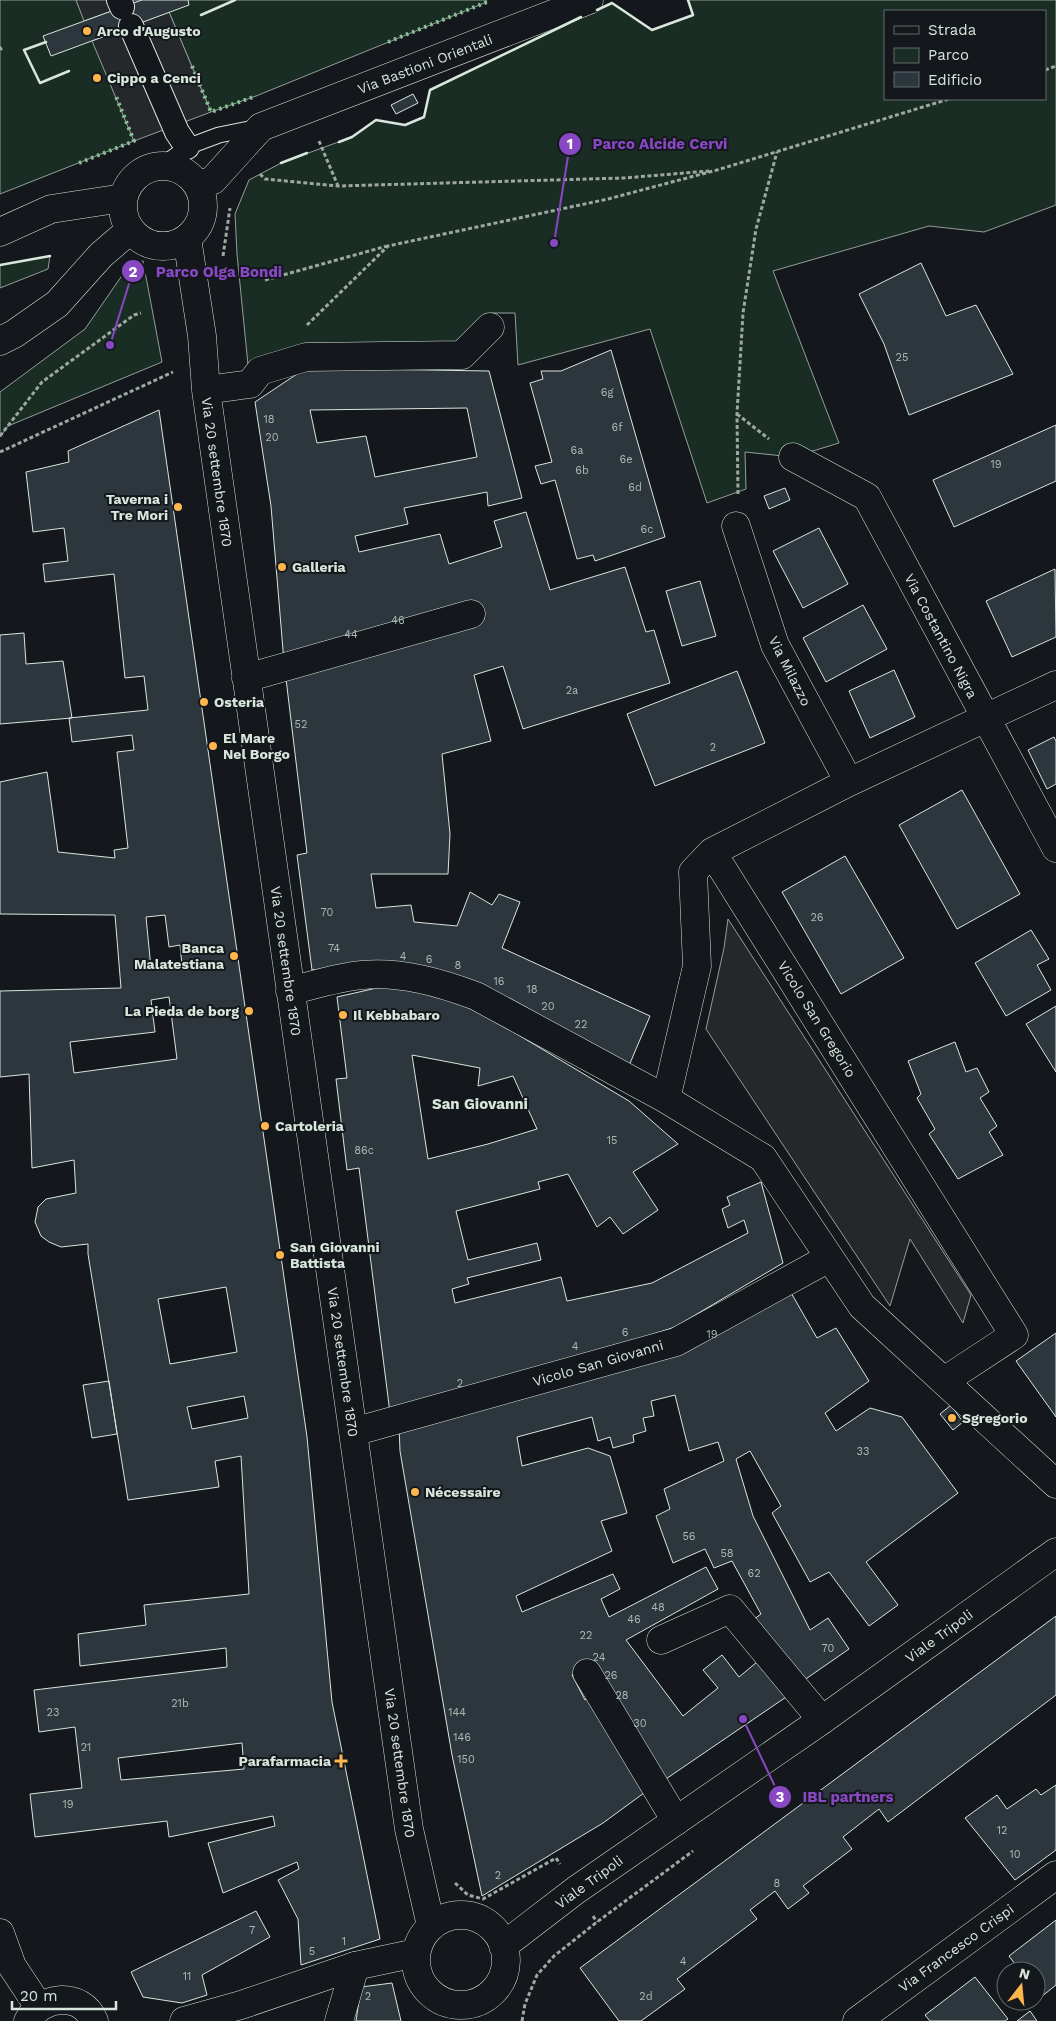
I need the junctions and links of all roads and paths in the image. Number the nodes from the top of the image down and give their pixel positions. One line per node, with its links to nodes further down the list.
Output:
1 (589, 0): 4 (street, Via Bastioni Orientali)
2 (124, 11): 6 (street)
3 (947, 100): 7 (path)
4 (261, 127): 6 (lane); 11 (street)
5 (319, 141): 12 (path)
6 (186, 148): 8 (lane)
7 (777, 151): 10 (path); 25 (path)
8 (161, 166): 11 (street); 13 (street)
9 (254, 168): 12 (path)
10 (717, 170): 12 (path); 17 (path)
11 (198, 186): 16 (street)
12 (338, 186)
13 (122, 198): 14 (street); 15 (street)
14 (130, 230): 16 (street); 22 (street)
15 (0, 232)
16 (187, 238): 24 (street)
17 (388, 246): 18 (path); 21 (path)
18 (265, 280)
19 (141, 313): 26 (path)
20 (490, 327): 24 (street, Via 20 settembre 1870)
21 (303, 330)
22 (0, 341)
23 (176, 370): 27 (path)
24 (206, 390): 31 (street, Via 20 settembre 1870)
25 (737, 414): 28 (path); 29 (path)
26 (0, 436)
27 (0, 452)
28 (793, 457): 33 (street, Via Costantino Nigra)
29 (736, 526): 34 (street, Via Milazzo)
30 (471, 614): 31 (street)
31 (246, 678): 37 (street, Via 20 settembre 1870)
32 (1056, 685): 33 (street)
33 (986, 719): 34 (street); 35 (street, Via Costantino Nigra)
34 (849, 782): 36 (street)
35 (1056, 848)
36 (712, 852): 38 (street); 40 (street, Vicolo San Gregorio)
37 (290, 991): 38 (street); 41 (street, Via 20 settembre 1870)
38 (666, 1099): 39 (street)
39 (829, 1258): 40 (street); 41 (street, Vicolo San Giovanni)
40 (944, 1381): 42 (street)
41 (353, 1432): 50 (street, Via 20 settembre 1870)
42 (1056, 1484)
43 (1056, 1552): 46 (street, Viale Tripoli)
44 (661, 1640): 46 (street)
45 (588, 1673): 47 (street)
46 (822, 1720): 47 (street, Viale Tripoli)
47 (676, 1821): 52 (street, Viale Tripoli)
48 (1056, 1875): 61 (street, Via Francesco Crispi)
49 (596, 1922): 60 (path)
50 (431, 1926): 52 (street); 53 (street)
51 (0, 1933): 56 (street)
52 (503, 1946): 55 (street)
53 (416, 1953): 54 (street); 55 (street)
54 (355, 1966): 58 (street); 59 (street)
55 (463, 2013)
56 (34, 2014): 57 (street)
57 (94, 2021)
58 (184, 2021)
59 (339, 2021)
60 (522, 2021)
61 (857, 2021)

